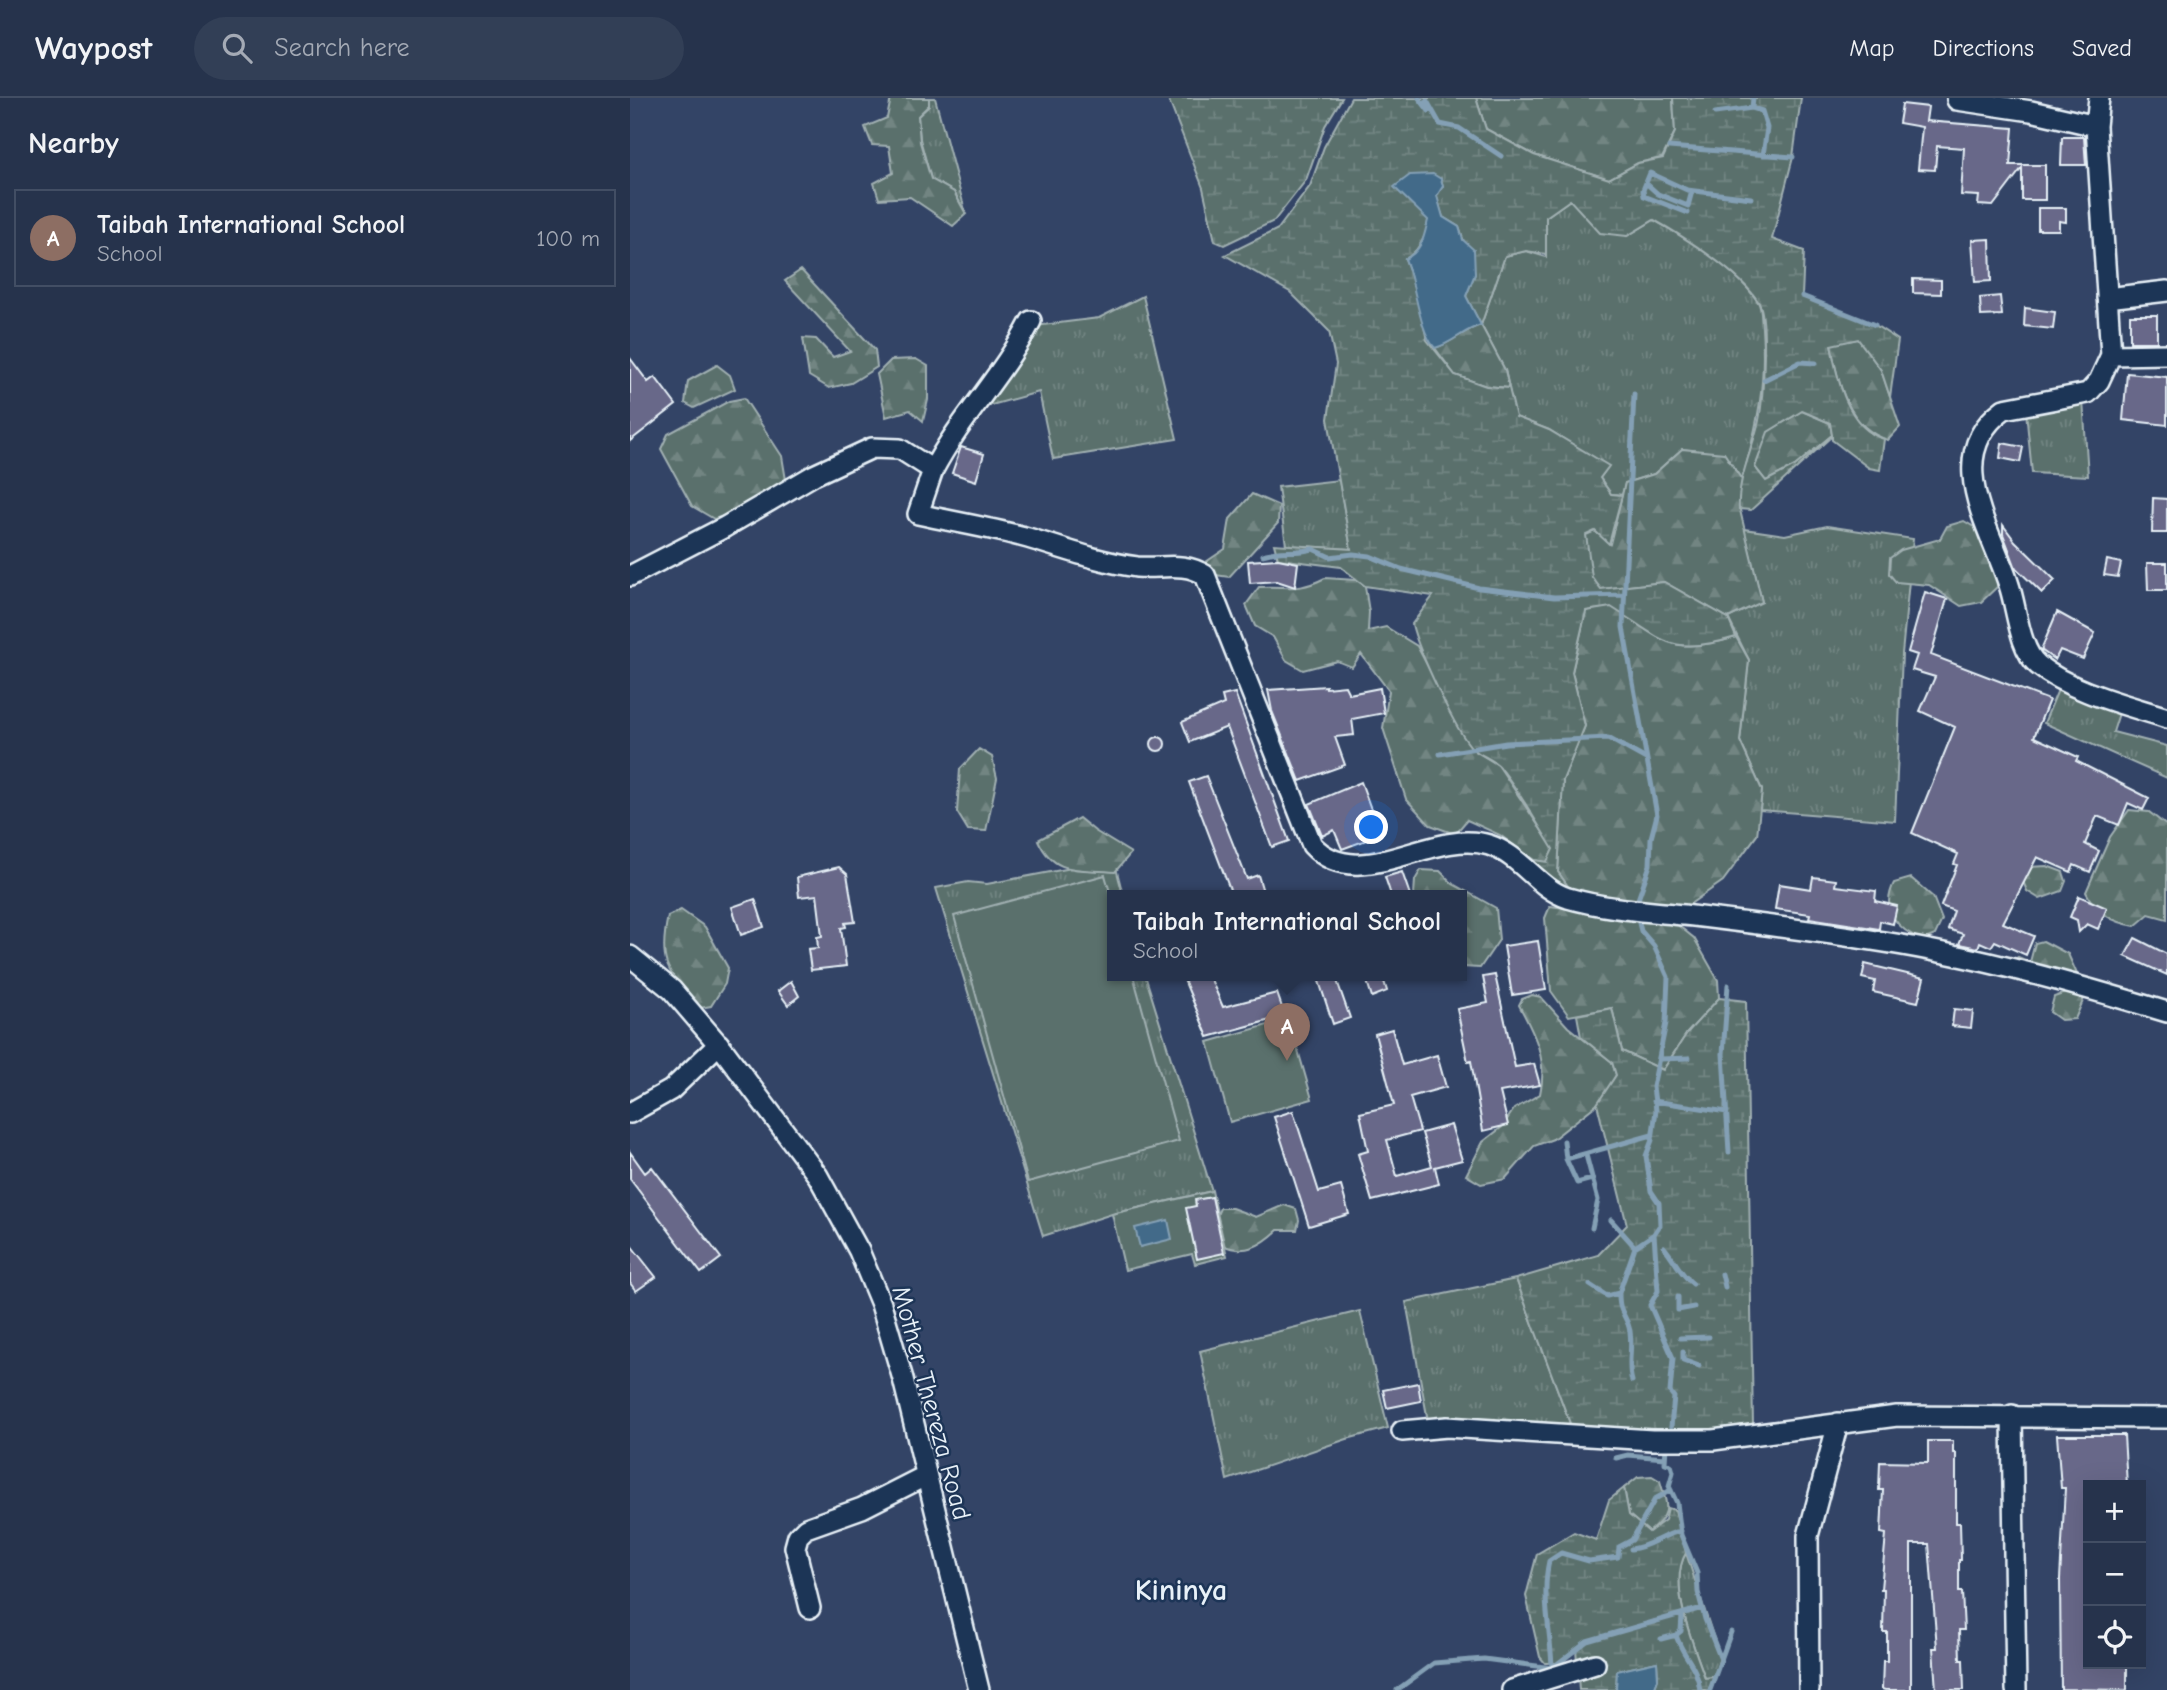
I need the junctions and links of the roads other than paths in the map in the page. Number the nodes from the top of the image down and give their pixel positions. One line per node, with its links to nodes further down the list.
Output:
1 (2099, 98): 3 (street)
2 (1957, 100): 3 (street)
3 (2096, 126): 5 (street)
4 (2167, 290): 5 (street)
5 (2107, 298): 8 (street)
6 (1031, 321): 9 (street)
7 (2167, 354): 8 (street)
8 (2111, 355): 11 (street)
9 (933, 470): 10 (street); 13 (street)
10 (630, 576)
11 (2167, 718)
12 (630, 956): 14 (street, Mother Thereza Road)
13 (2167, 1012)
14 (719, 1044): 15 (street); 20 (street, Mother Thereza Road)
15 (630, 1113)
16 (2012, 1415): 17 (street); 18 (street); 26 (street)
17 (2167, 1418)
18 (1838, 1423): 19 (street); 25 (street)
19 (1402, 1431)
20 (925, 1476): 21 (street); 23 (street, Mother Thereza Road)
21 (810, 1608)
22 (1595, 1664): 24 (street)
23 (979, 1690)
24 (1512, 1690)
25 (1809, 1690)
26 (2016, 1690)

